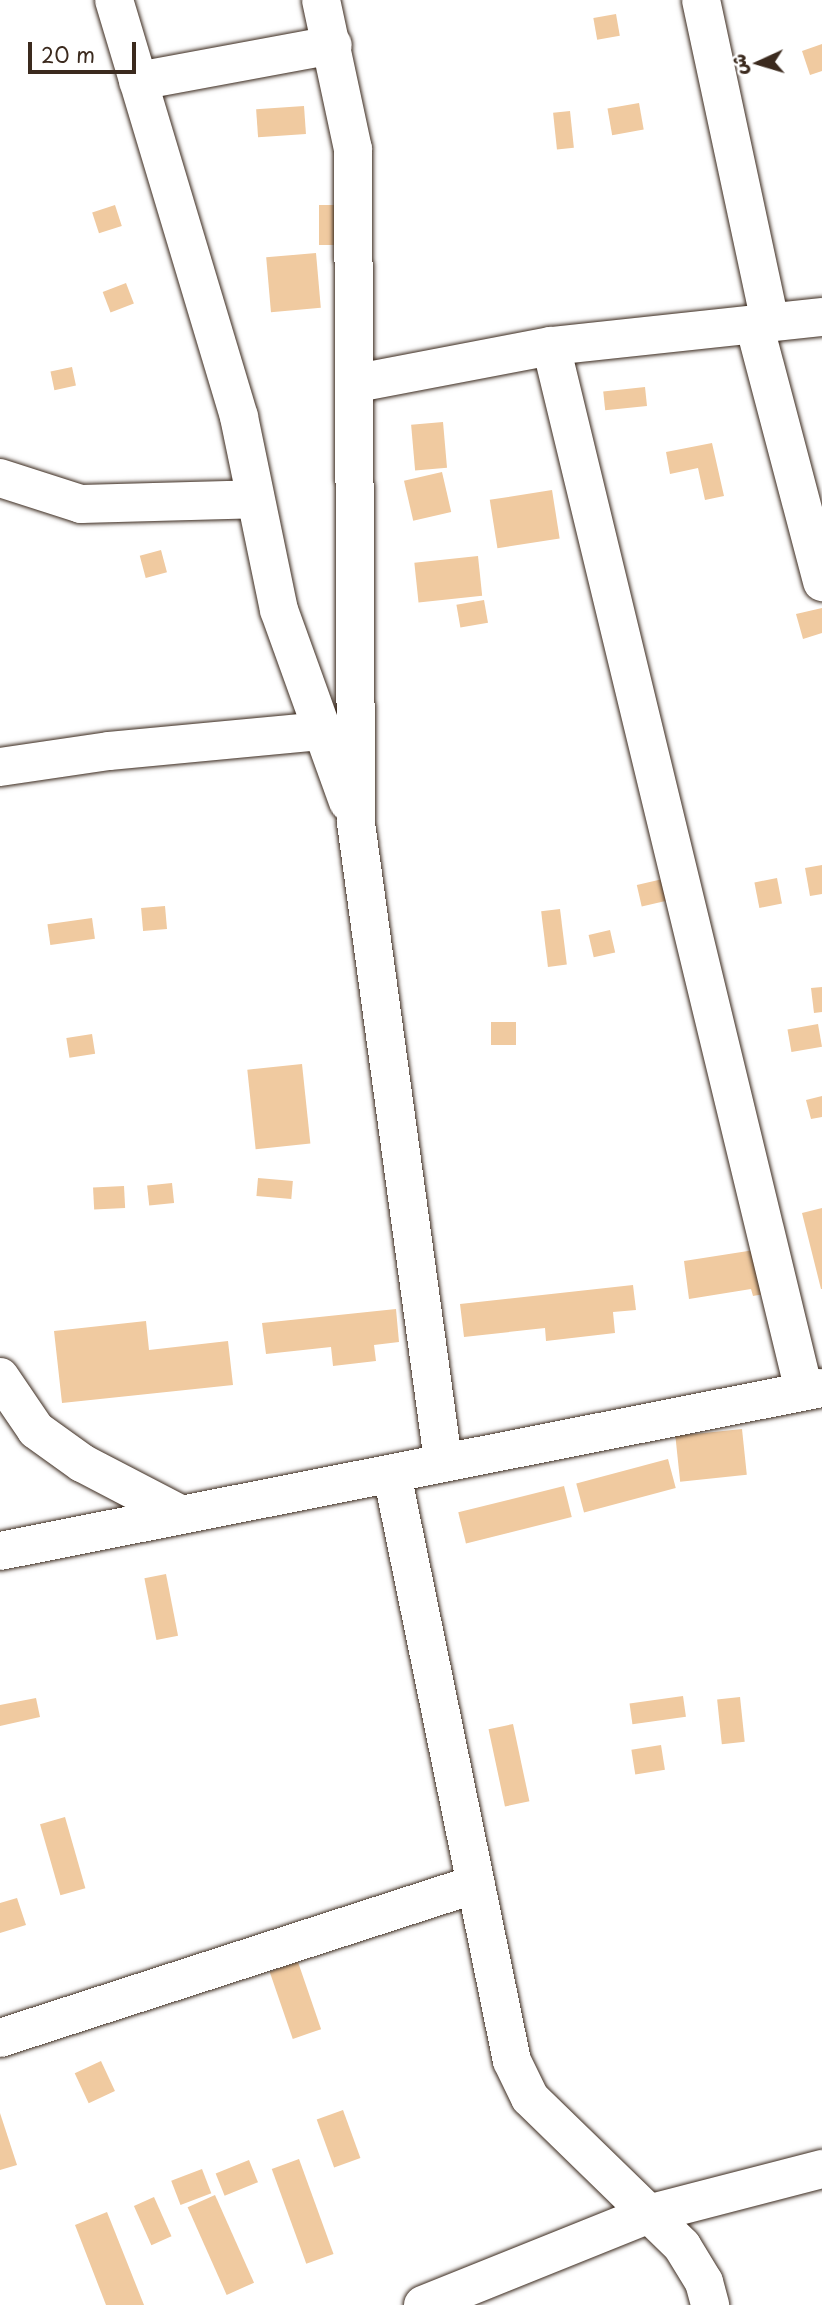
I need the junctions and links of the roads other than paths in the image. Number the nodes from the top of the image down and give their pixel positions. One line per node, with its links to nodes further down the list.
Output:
1 (114, 0): 5 (street)
2 (321, 0): 4 (street)
3 (701, 0): 7 (street)
4 (332, 45): 5 (street); 9 (street)
5 (138, 80): 11 (street)
6 (822, 317): 7 (street)
7 (762, 323): 8 (street); 12 (street)
8 (551, 346): 9 (street); 17 (street)
9 (357, 383): 15 (street)
10 (0, 478): 11 (street)
11 (256, 499): 13 (street)
12 (822, 582)
13 (320, 731): 14 (street); 15 (street)
14 (0, 767)
15 (356, 823): 18 (street)
16 (0, 1377): 20 (street)
17 (813, 1389): 18 (street)
18 (443, 1461): 19 (street)
19 (392, 1474): 20 (street); 22 (street)
20 (180, 1514): 21 (street)
21 (0, 1551)
22 (476, 1884): 23 (street); 25 (street)
23 (0, 2038)
24 (822, 2169): 25 (street)
25 (652, 2213): 26 (street); 27 (street)
26 (423, 2305)
27 (710, 2305)

